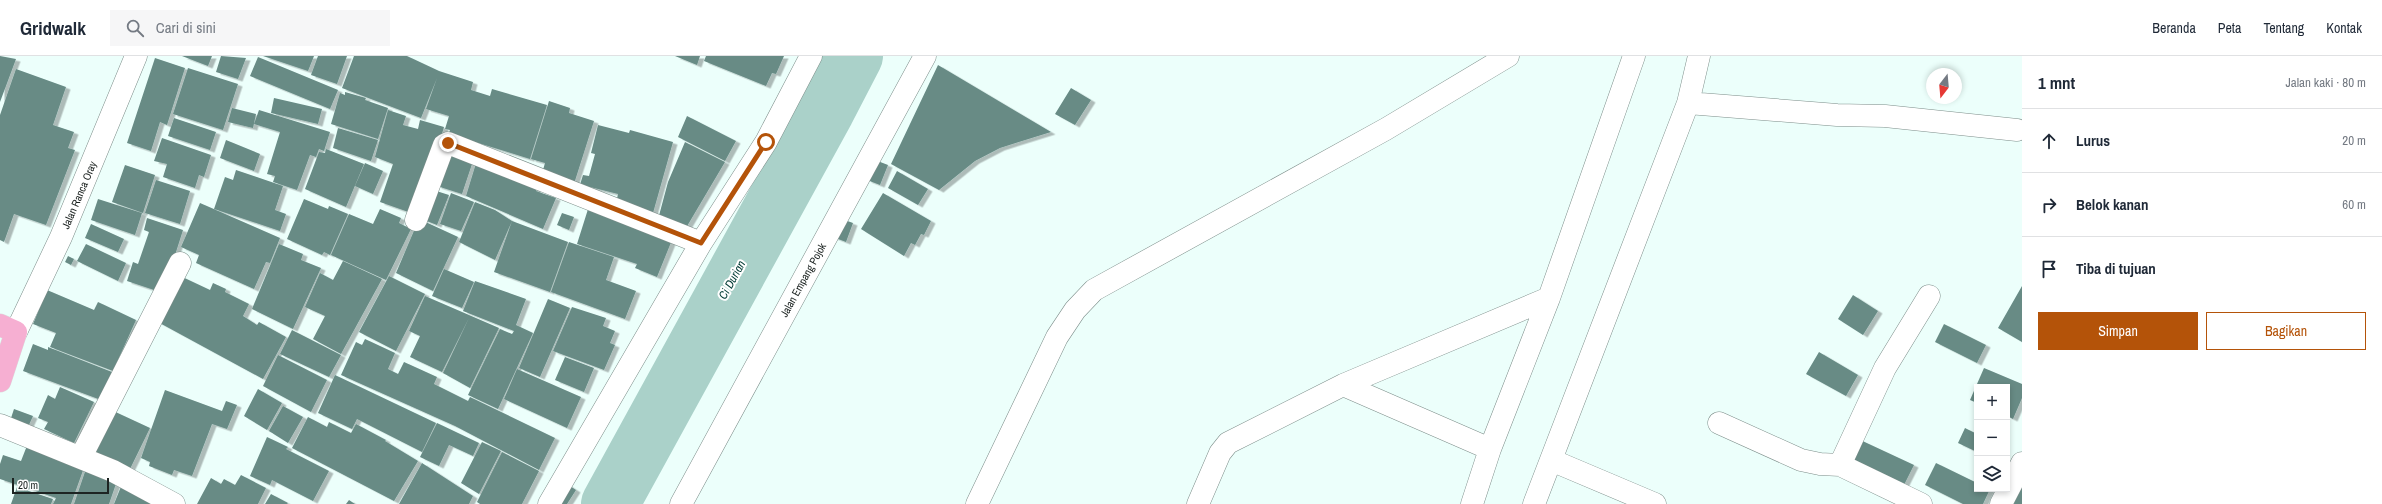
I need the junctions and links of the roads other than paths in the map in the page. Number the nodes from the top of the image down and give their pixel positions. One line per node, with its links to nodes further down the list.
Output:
1 (136, 56): 14 (street, Jalan Ranca Oray)
2 (810, 56): 10 (street)
3 (925, 56): 26 (street, Jalan Empang Pojok)
4 (1508, 56): 27 (street)
5 (1634, 56): 13 (street)
6 (1699, 56): 7 (street)
7 (1688, 103): 8 (street); 21 (street)
8 (2017, 130)
9 (416, 220): 10 (street)
10 (701, 243): 25 (street)
11 (180, 263): 20 (street)
12 (1929, 296): 23 (street)
13 (1548, 298): 16 (street); 19 (street)
14 (8, 329): 15 (main road)
15 (0, 381)
16 (1343, 385): 19 (street); 28 (street)
17 (1719, 423): 23 (street)
18 (0, 425): 20 (street)
19 (1490, 449): 29 (street)
20 (81, 457): 24 (street)
21 (1551, 460): 30 (street); 31 (street)
22 (2022, 463): 33 (street)
23 (1840, 465): 32 (street)
24 (174, 504)
25 (549, 504)
26 (681, 504)
27 (977, 504)
28 (1198, 504)
29 (1472, 504)
30 (1534, 504)
31 (1655, 504)
32 (1921, 504)
33 (2002, 504)

